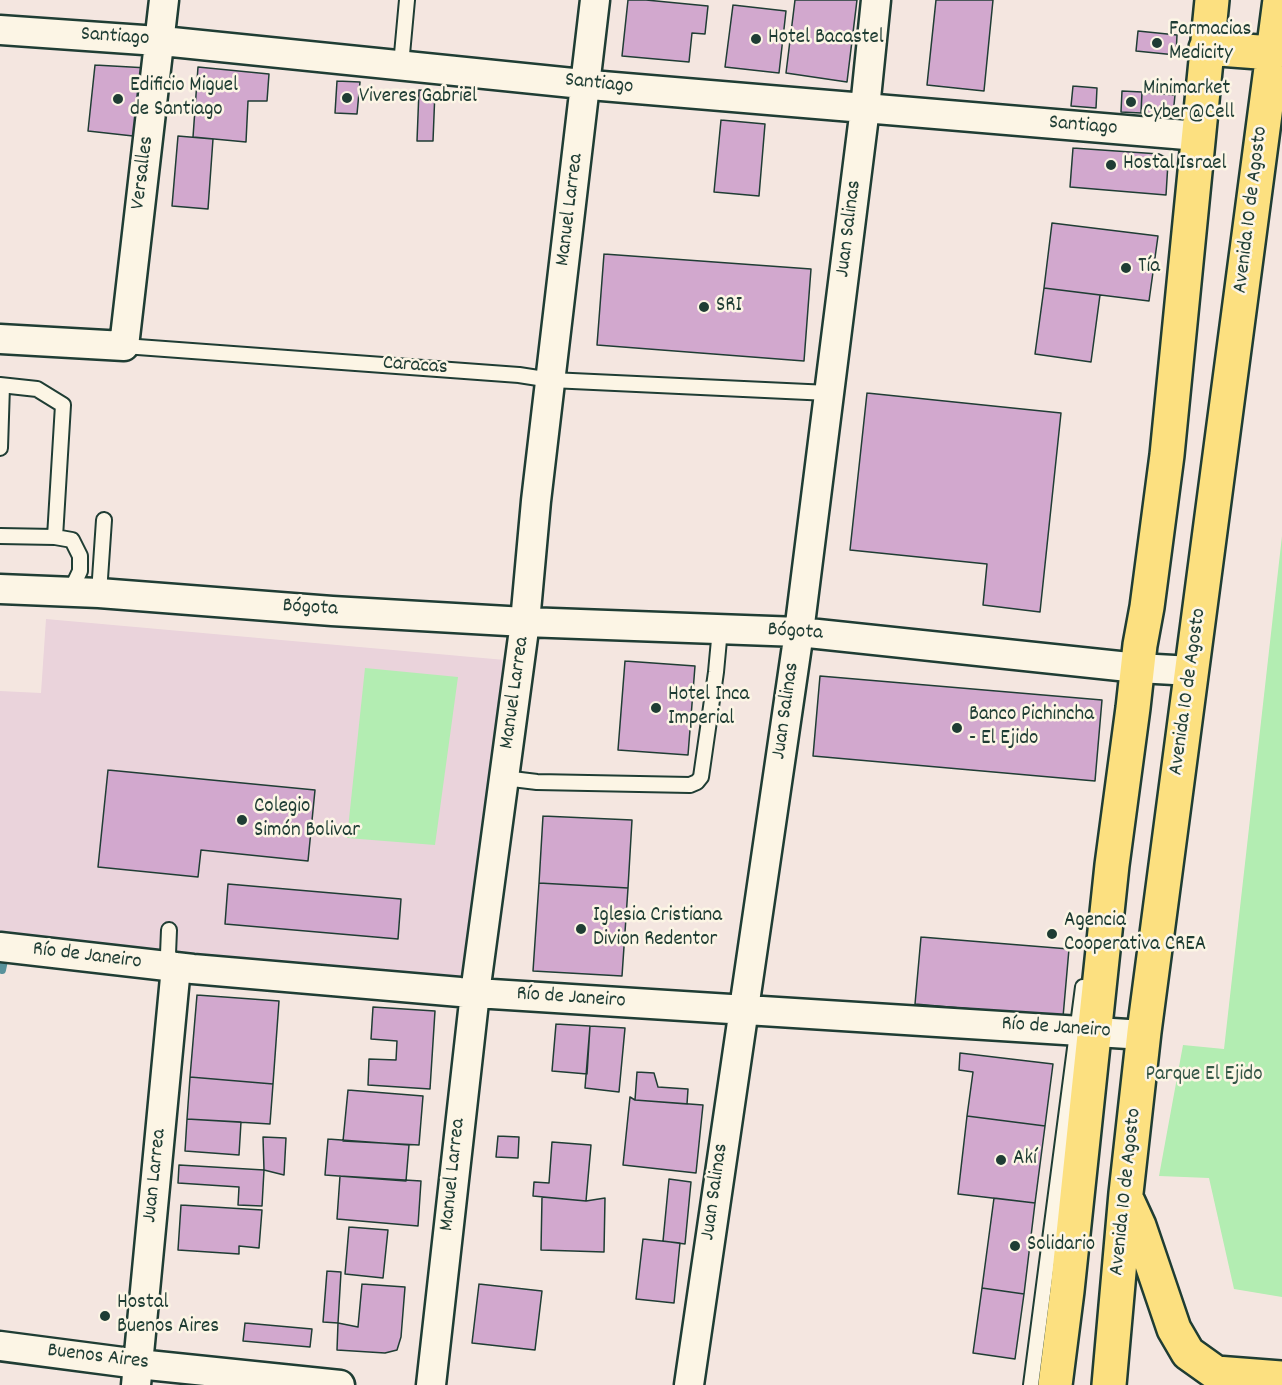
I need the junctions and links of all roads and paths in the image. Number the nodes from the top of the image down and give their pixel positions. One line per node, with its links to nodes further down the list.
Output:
1 (164, 0): 10 (street, Versalles)
2 (406, 0): 11 (lane)
3 (595, 0): 13 (street, Manuel Larrea)
4 (876, 0): 14 (street, Juan Salinas)
5 (1212, 0): 9 (main road)
6 (1227, 0): 9 (main road)
7 (1280, 0): 12 (main road, Avenida 10 de Agosto)
8 (0, 30): 10 (street, Santiago)
9 (1207, 40): 12 (main road); 15 (main road)
10 (159, 41): 11 (street, Santiago); 17 (street, Versalles)
11 (401, 65): 13 (street, Santiago)
12 (1277, 65): 31 (main road, Avenida 10 de Agosto); 34 (lane)
13 (580, 76): 14 (street, Santiago); 18 (street, Manuel Larrea)
14 (865, 108): 15 (street, Santiago); 20 (street, Juan Salinas)
15 (1198, 136): 32 (main road)
16 (0, 339): 17 (street, Caracas)
17 (124, 346): 18 (lane, Caracas)
18 (551, 380): 20 (lane, Caracas); 28 (street, Manuel Larrea)
19 (1, 385): 21 (lane); 24 (lane)
20 (829, 393): 30 (street, Juan Salinas)
21 (0, 448)
22 (104, 520): 27 (lane)
23 (0, 536): 24 (lane)
24 (55, 537): 26 (lane)
25 (0, 588): 26 (street, Bógota)
26 (70, 592): 27 (street, Bógota)
27 (99, 593): 28 (street, Bógota)
28 (525, 622): 29 (street, Bógota); 33 (street, Manuel Larrea)
29 (720, 629): 30 (street, Bógota); 33 (lane)
30 (798, 641): 32 (street, Bógota); 41 (street, Juan Salinas)
31 (1192, 671): 32 (street, Bógota); 43 (main road, Avenida 10 de Agosto)
32 (1132, 677): 35 (lane); 42 (main road)
33 (504, 778): 40 (street, Manuel Larrea)
34 (1178, 874)
35 (1097, 880)
36 (169, 930): 38 (lane)
37 (0, 947): 38 (street, Río de Janeiro)
38 (176, 967): 40 (street, Río de Janeiro); 47 (street, Juan Larrea)
39 (1085, 973): 42 (lane)
40 (475, 993): 41 (street, Río de Janeiro); 50 (street, Manuel Larrea)
41 (743, 1009): 42 (street, Río de Janeiro); 51 (street, Juan Salinas)
42 (1085, 1030): 43 (street, Río de Janeiro); 52 (lane); 53 (main road)
43 (1144, 1035): 44 (main road, Avenida 10 de Agosto)
44 (1135, 1209): 45 (lane); 48 (main road); 54 (main road, Avenida 10 de Agosto)
45 (1135, 1258)
46 (0, 1346): 47 (street, Buenos Aires)
47 (137, 1374): 49 (street, Buenos Aires)
48 (1282, 1378)
49 (340, 1385)
50 (431, 1385)
51 (689, 1385)
52 (1031, 1385)
53 (1055, 1385)
54 (1109, 1385)

